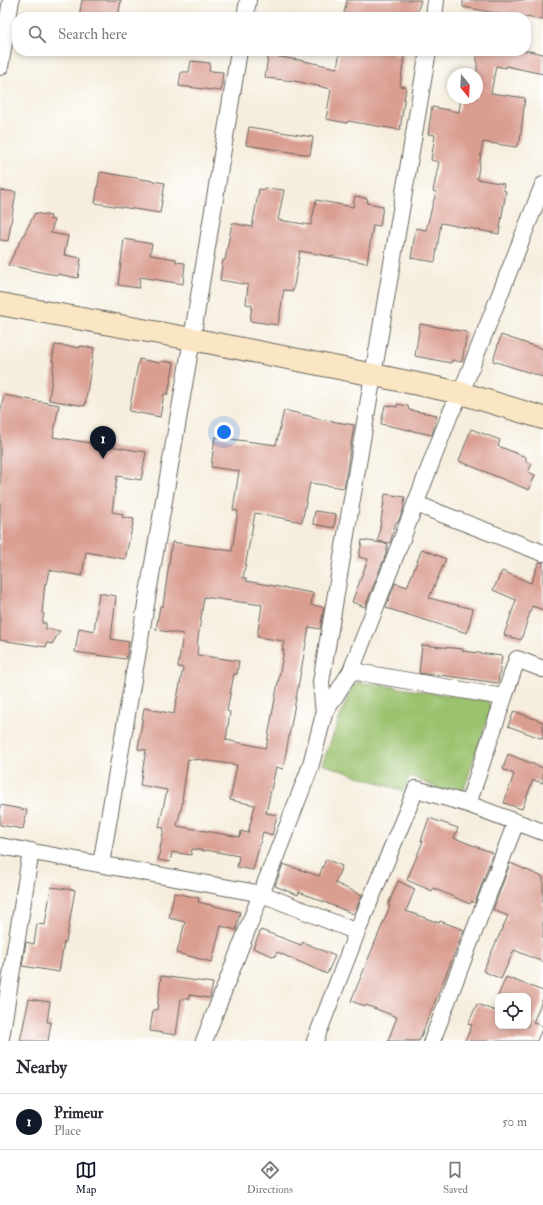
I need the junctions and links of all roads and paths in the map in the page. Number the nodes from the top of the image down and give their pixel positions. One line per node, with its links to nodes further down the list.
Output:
1 (12, 0): 8 (street)
2 (248, 0): 4 (street)
3 (436, 0): 5 (street)
4 (246, 12)
5 (435, 12)
6 (238, 56): 11 (street)
7 (427, 56): 12 (street)
8 (0, 67)
9 (543, 185): 13 (street)
10 (0, 304): 11 (street)
11 (192, 339): 12 (street); 26 (street)
12 (374, 375): 13 (street); 20 (street)
13 (461, 393): 14 (street); 15 (street)
14 (543, 418)
15 (416, 504): 16 (street); 18 (street)
16 (543, 553)
17 (543, 669): 19 (street)
18 (351, 671): 19 (street); 20 (street)
19 (504, 697): 21 (street)
20 (324, 714): 27 (street)
21 (468, 804): 22 (street); 28 (street)
22 (516, 822): 23 (street); 32 (street)
23 (543, 832)
24 (0, 846): 25 (street)
25 (31, 851): 26 (street); 29 (street)
26 (101, 864): 27 (street)
27 (262, 894): 28 (street); 30 (street)
28 (356, 932): 31 (street)
29 (1, 1038)
30 (204, 1041)
31 (315, 1041)
32 (432, 1041)

